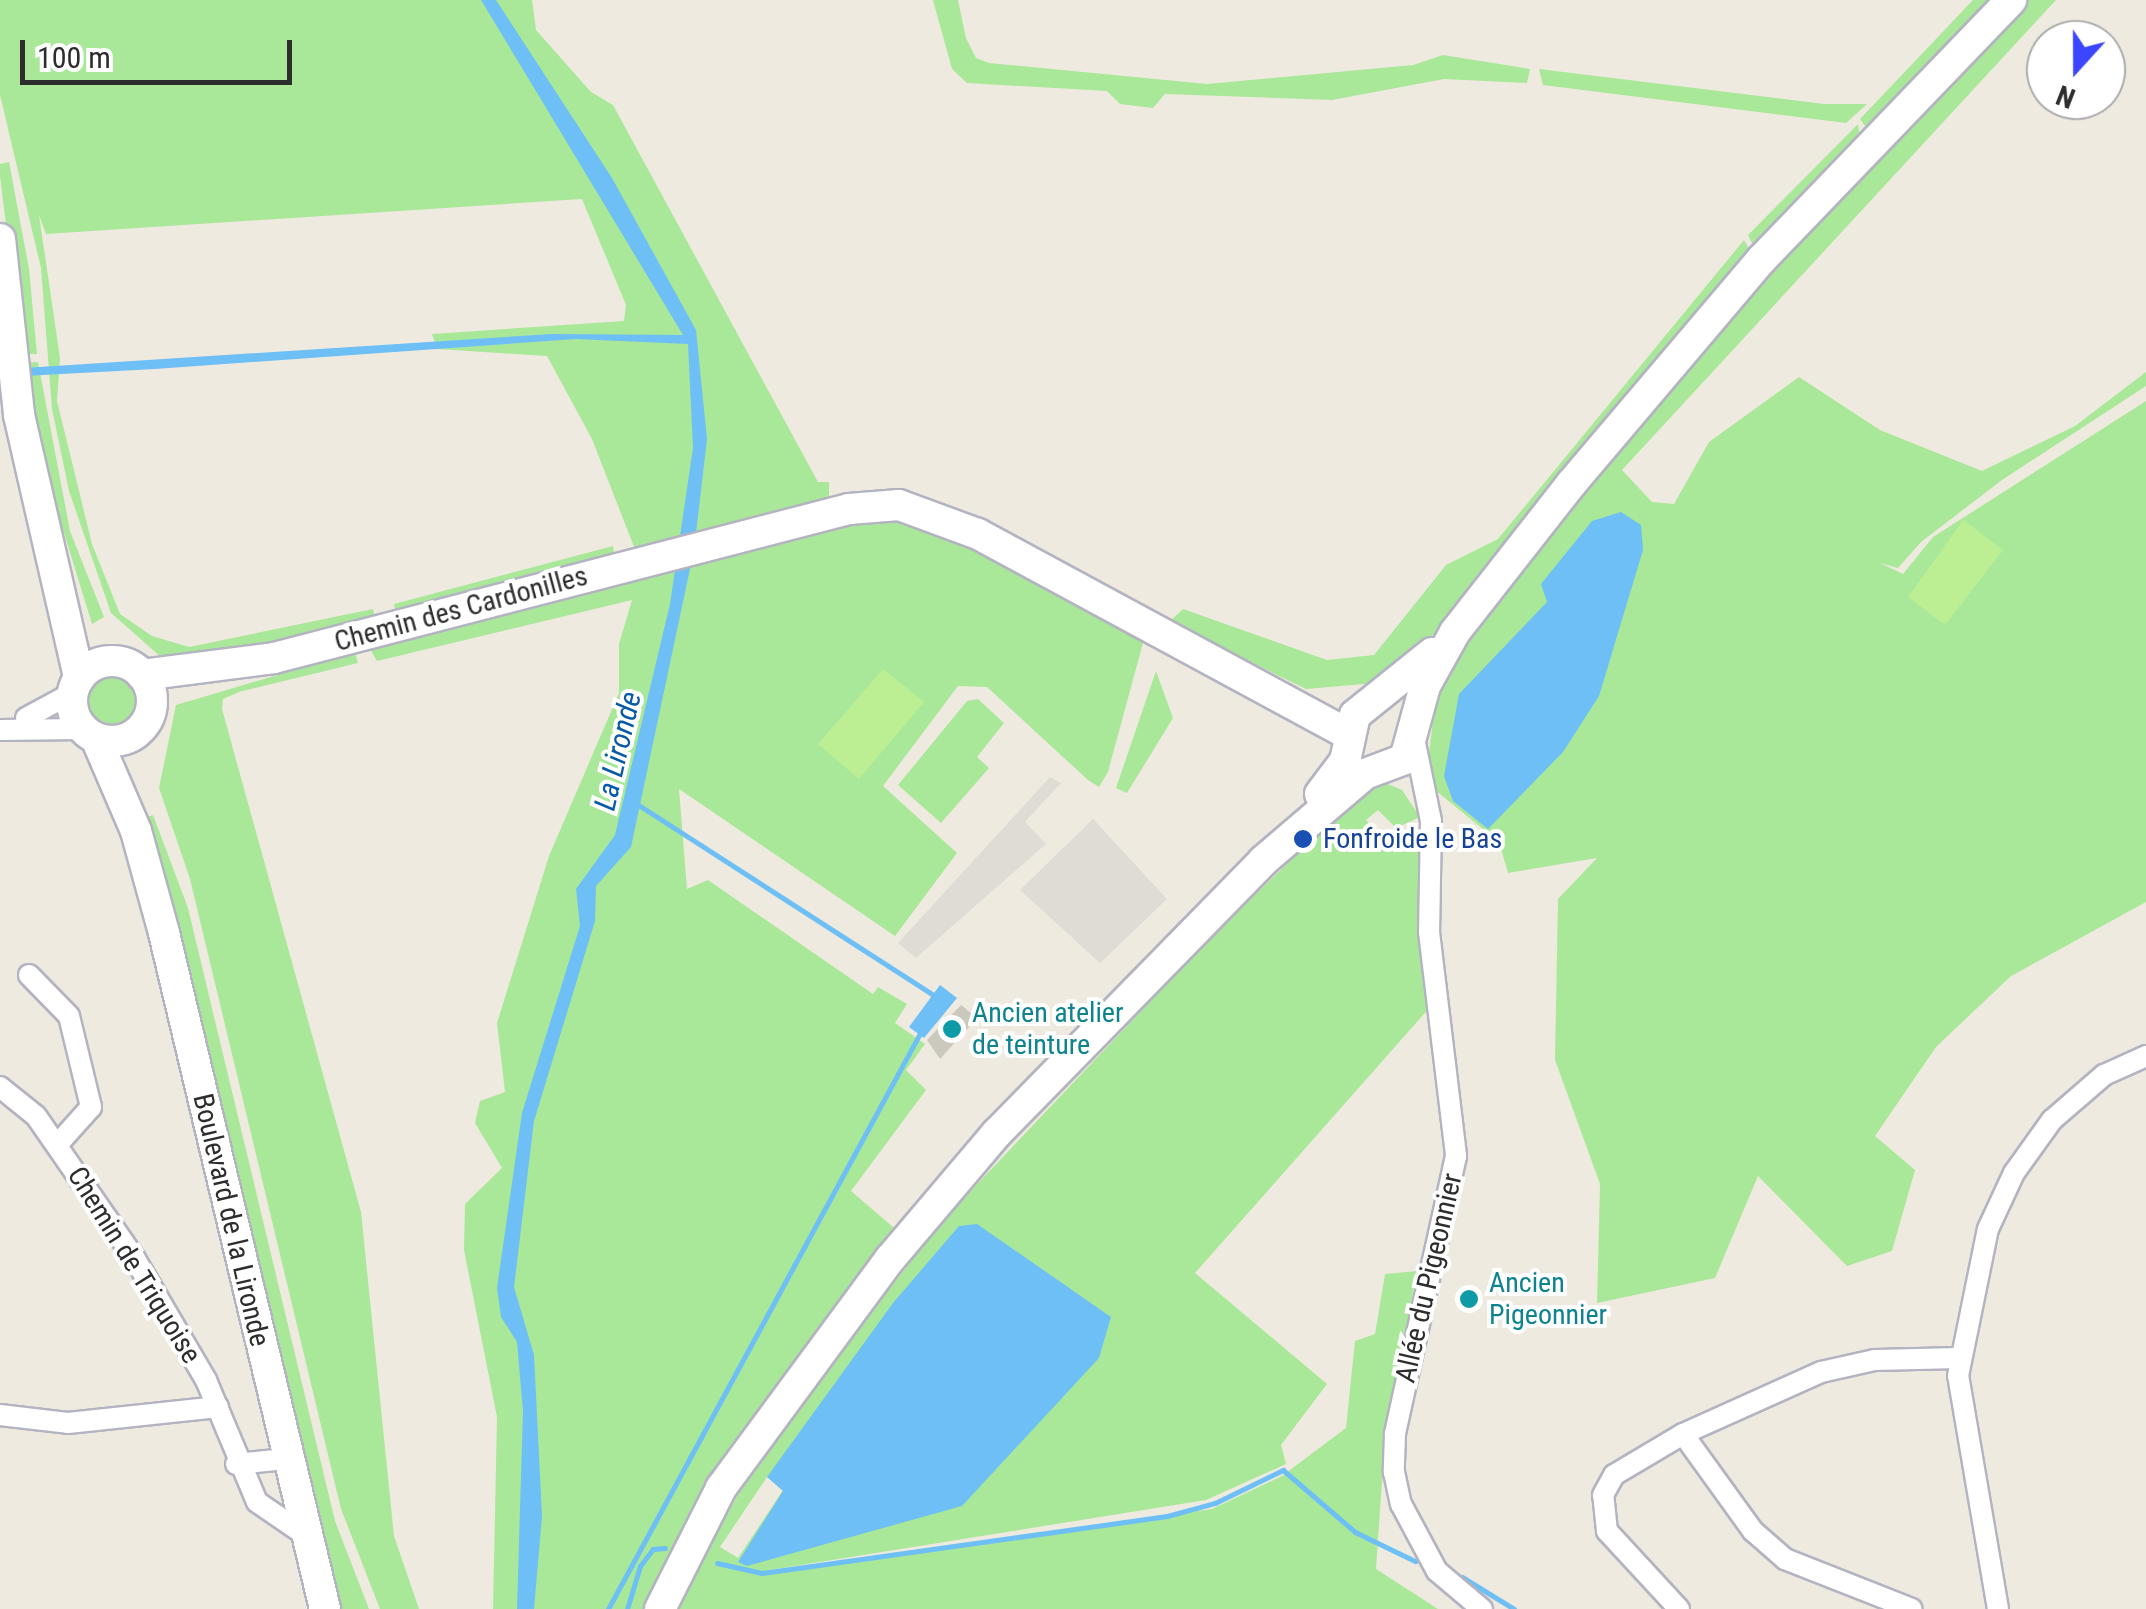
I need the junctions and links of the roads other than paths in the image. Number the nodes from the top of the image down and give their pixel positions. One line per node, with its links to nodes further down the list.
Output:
1 (2011, 0): 5 (street)
2 (0, 239): 3 (street)
3 (7, 382): 4 (street)
4 (58, 569): 8 (street); 9 (street)
5 (1455, 632): 10 (street); 15 (street)
6 (274, 658): 7 (street, Chemin des Cardonilles); 8 (street, Chemin des Cardonilles); 11 (street, Chemin des Cardonilles)
7 (1220, 662): 10 (street); 14 (street)
8 (130, 668): 9 (street, Chemin des Cardonilles); 11 (street)
9 (76, 686): 12 (street); 13 (street, Boulevard de la Lironde)
10 (1369, 704): 14 (street); 15 (street)
11 (148, 717): 13 (street, Chemin des Cardonilles); 18 (street, Boulevard de la Lironde)
12 (0, 728): 13 (street)
13 (90, 734): 18 (street, Boulevard de la Lironde)
14 (1349, 738): 16 (street); 19 (street)
15 (1415, 738): 16 (street); 17 (street, Allée du Pigeonnier)
16 (1384, 767): 17 (street); 19 (street)
17 (1426, 797): 33 (street, Allée du Pigeonnier)
18 (136, 832): 28 (street, Boulevard de la Lironde)
19 (1263, 861): 32 (street)
20 (29, 975): 23 (street)
21 (2146, 1056): 24 (street)
22 (0, 1087): 23 (street, Chemin de Triquoise)
23 (58, 1145): 25 (street, Chemin de Triquoise)
24 (1958, 1358): 27 (street); 36 (street)
25 (218, 1407): 26 (street); 29 (street, Chemin de Triquoise)
26 (0, 1415)
27 (1683, 1434): 34 (street); 35 (street)
28 (286, 1459): 29 (street); 30 (street, Boulevard de la Lironde)
29 (236, 1464): 30 (street, Chemin de Triquoise)
30 (302, 1532): 31 (street, Boulevard de la Lironde)
31 (325, 1609)
32 (660, 1609)
33 (1482, 1609)
34 (1679, 1609)
35 (1912, 1609)
36 (1998, 1609)

